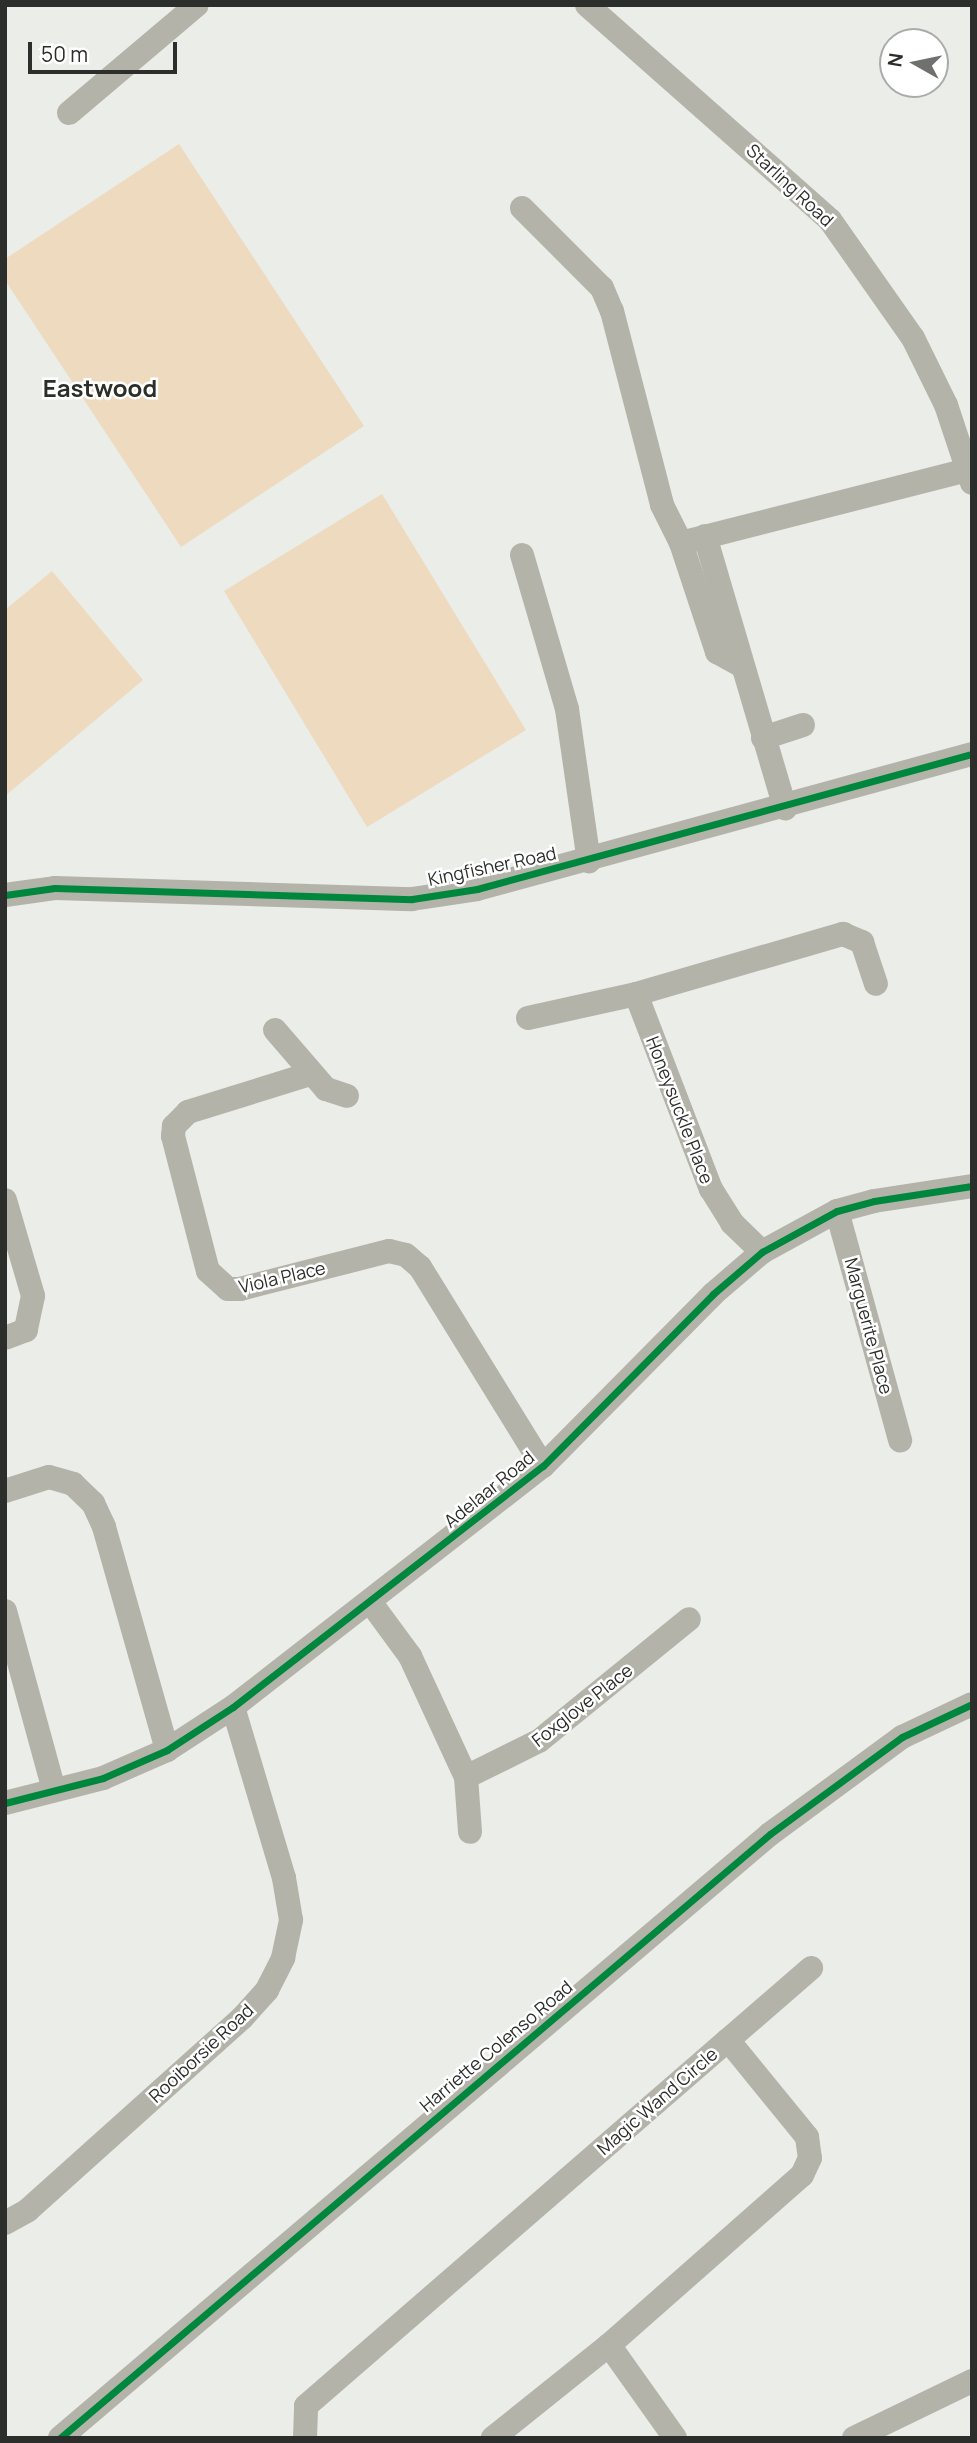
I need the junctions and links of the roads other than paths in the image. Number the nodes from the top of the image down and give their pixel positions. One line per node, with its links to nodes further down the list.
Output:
1 (197, 5): 3 (street)
2 (587, 5): 5 (street, Starling Road)
3 (69, 113)
4 (522, 208): 7 (street)
5 (970, 476): 6 (street)
6 (705, 536): 7 (street); 9 (street)
7 (681, 543): 9 (street)
8 (522, 555): 14 (street)
9 (742, 666): 11 (street)
10 (803, 725): 11 (street)
11 (763, 738): 13 (street)
12 (972, 754): 13 (street, Kingfisher Road)
13 (785, 808): 14 (street, Kingfisher Road)
14 (589, 861): 15 (street, Kingfisher Road)
15 (5, 895)
16 (876, 984): 17 (street)
17 (636, 994): 18 (street); 25 (street, Honeysuckle Place)
18 (528, 1018)
19 (275, 1030): 20 (street)
20 (310, 1074): 21 (street); 28 (street, Viola Place)
21 (347, 1096)
22 (972, 1186): 24 (street, Adelaar Road)
23 (5, 1200): 26 (street)
24 (837, 1211): 25 (street, Adelaar Road); 27 (street, Marguerite Place)
25 (762, 1252): 28 (street, Adelaar Road)
26 (5, 1338)
27 (901, 1440)
28 (543, 1466): 30 (street, Adelaar Road)
29 (5, 1491): 35 (street)
30 (371, 1603): 34 (street, Adelaar Road); 36 (street)
31 (5, 1611): 37 (street)
32 (689, 1619): 36 (street, Foxglove Place)
33 (972, 1704): 45 (street, Harriette Colenso Road)
34 (233, 1707): 35 (street, Adelaar Road); 42 (street, Rooiborsie Road)
35 (167, 1750): 37 (street, Adelaar Road)
36 (466, 1777): 39 (street)
37 (54, 1790): 38 (street, Adelaar Road)
38 (5, 1803)
39 (470, 1832)
40 (811, 1968): 41 (street)
41 (728, 2040): 43 (street, Magic Wand Circle); 46 (street, Magic Wand Circle)
42 (5, 2223)
43 (609, 2345): 47 (street, Magic Wand Circle); 48 (street)
44 (972, 2381): 49 (street)
45 (60, 2438)
46 (304, 2438)
47 (493, 2438)
48 (675, 2438)
49 (854, 2438)

